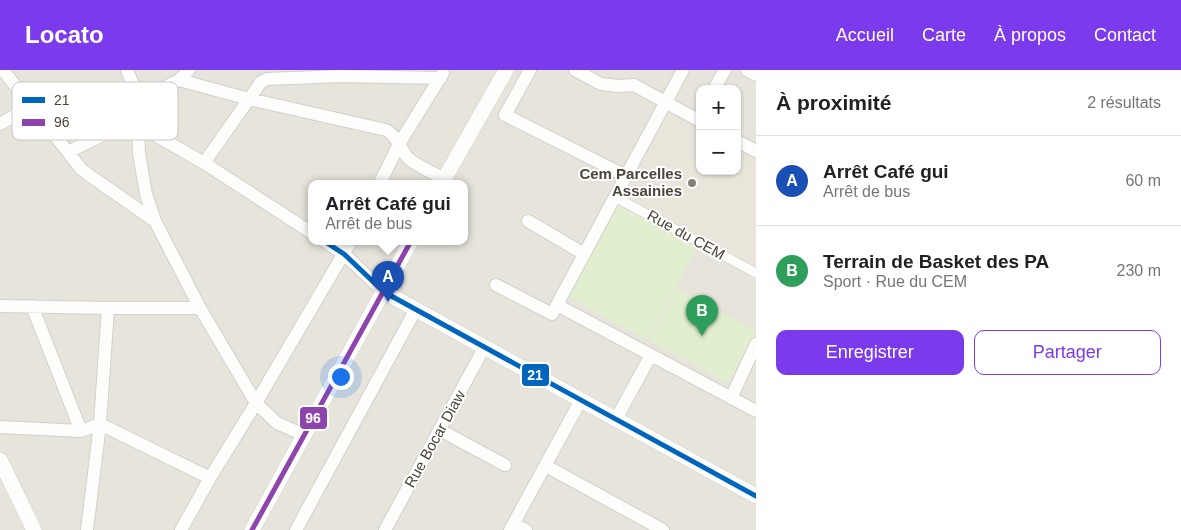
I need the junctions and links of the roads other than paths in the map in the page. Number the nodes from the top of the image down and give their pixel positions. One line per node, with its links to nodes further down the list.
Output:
1 (4, 70): 13 (street)
2 (190, 70): 12 (street)
3 (506, 70): 33 (street)
4 (530, 70): 30 (street)
5 (575, 70): 17 (street)
6 (684, 70): 17 (street)
7 (724, 70): 15 (street)
8 (747, 70): 11 (street)
9 (345, 73): 10 (street); 16 (street)
10 (443, 74): 26 (street)
11 (756, 75)
12 (180, 80): 14 (street); 16 (street)
13 (13, 82)
14 (176, 82)
15 (716, 85)
16 (249, 99): 26 (street); 29 (street)
17 (666, 103): 19 (street); 30 (street)
18 (12, 117): 20 (street)
19 (696, 118)
20 (0, 124)
21 (58, 140): 28 (street)
22 (92, 140): 28 (street)
23 (139, 140): 35 (street)
24 (173, 140): 29 (street)
25 (741, 143): 27 (street)
26 (399, 144): 31 (street); 32 (street)
27 (756, 151)
28 (68, 152): 35 (street)
29 (204, 163): 37 (street)
30 (626, 176): 34 (street)
31 (381, 180)
32 (441, 180)
33 (444, 180)
34 (615, 196): 42 (street); 43 (street, Rue du CEM)
35 (155, 221): 50 (street)
36 (528, 221): 42 (street)
37 (308, 230)
38 (330, 245): 41 (street)
39 (349, 245): 41 (street)
40 (409, 245): 45 (street)
41 (344, 254): 45 (street); 57 (street)
42 (584, 254): 46 (street)
43 (756, 273)
44 (496, 285): 46 (street)
45 (384, 292): 51 (street); 64 (street)
46 (556, 305): 54 (street)
47 (0, 306): 48 (street)
48 (32, 306): 49 (street); 63 (street)
49 (108, 308): 50 (street); 60 (street)
50 (200, 308): 57 (street)
51 (416, 309): 53 (street); 71 (street)
52 (756, 344): 55 (street)
53 (484, 348): 56 (street); 62 (street, Rue Bocar Diaw)
54 (651, 355): 55 (street); 59 (street)
55 (731, 398): 58 (street)
56 (581, 400): 59 (street); 67 (street)
57 (256, 403): 64 (street); 68 (street)
58 (756, 411)
59 (616, 419): 69 (street)
60 (100, 424): 63 (street); 68 (street); 73 (street)
61 (0, 427): 63 (street)
62 (440, 430): 66 (street); 76 (street, Rue Bocar Diaw)
63 (81, 431)
64 (304, 435): 75 (street)
65 (0, 460): 72 (street)
66 (505, 465)
67 (546, 466): 70 (street); 78 (street)
68 (210, 478): 74 (street)
69 (756, 496)
70 (512, 527): 77 (street)
71 (300, 529)
72 (34, 530)
73 (87, 530)
74 (181, 530)
75 (252, 530)
76 (385, 530)
77 (526, 530)
78 (663, 530)

